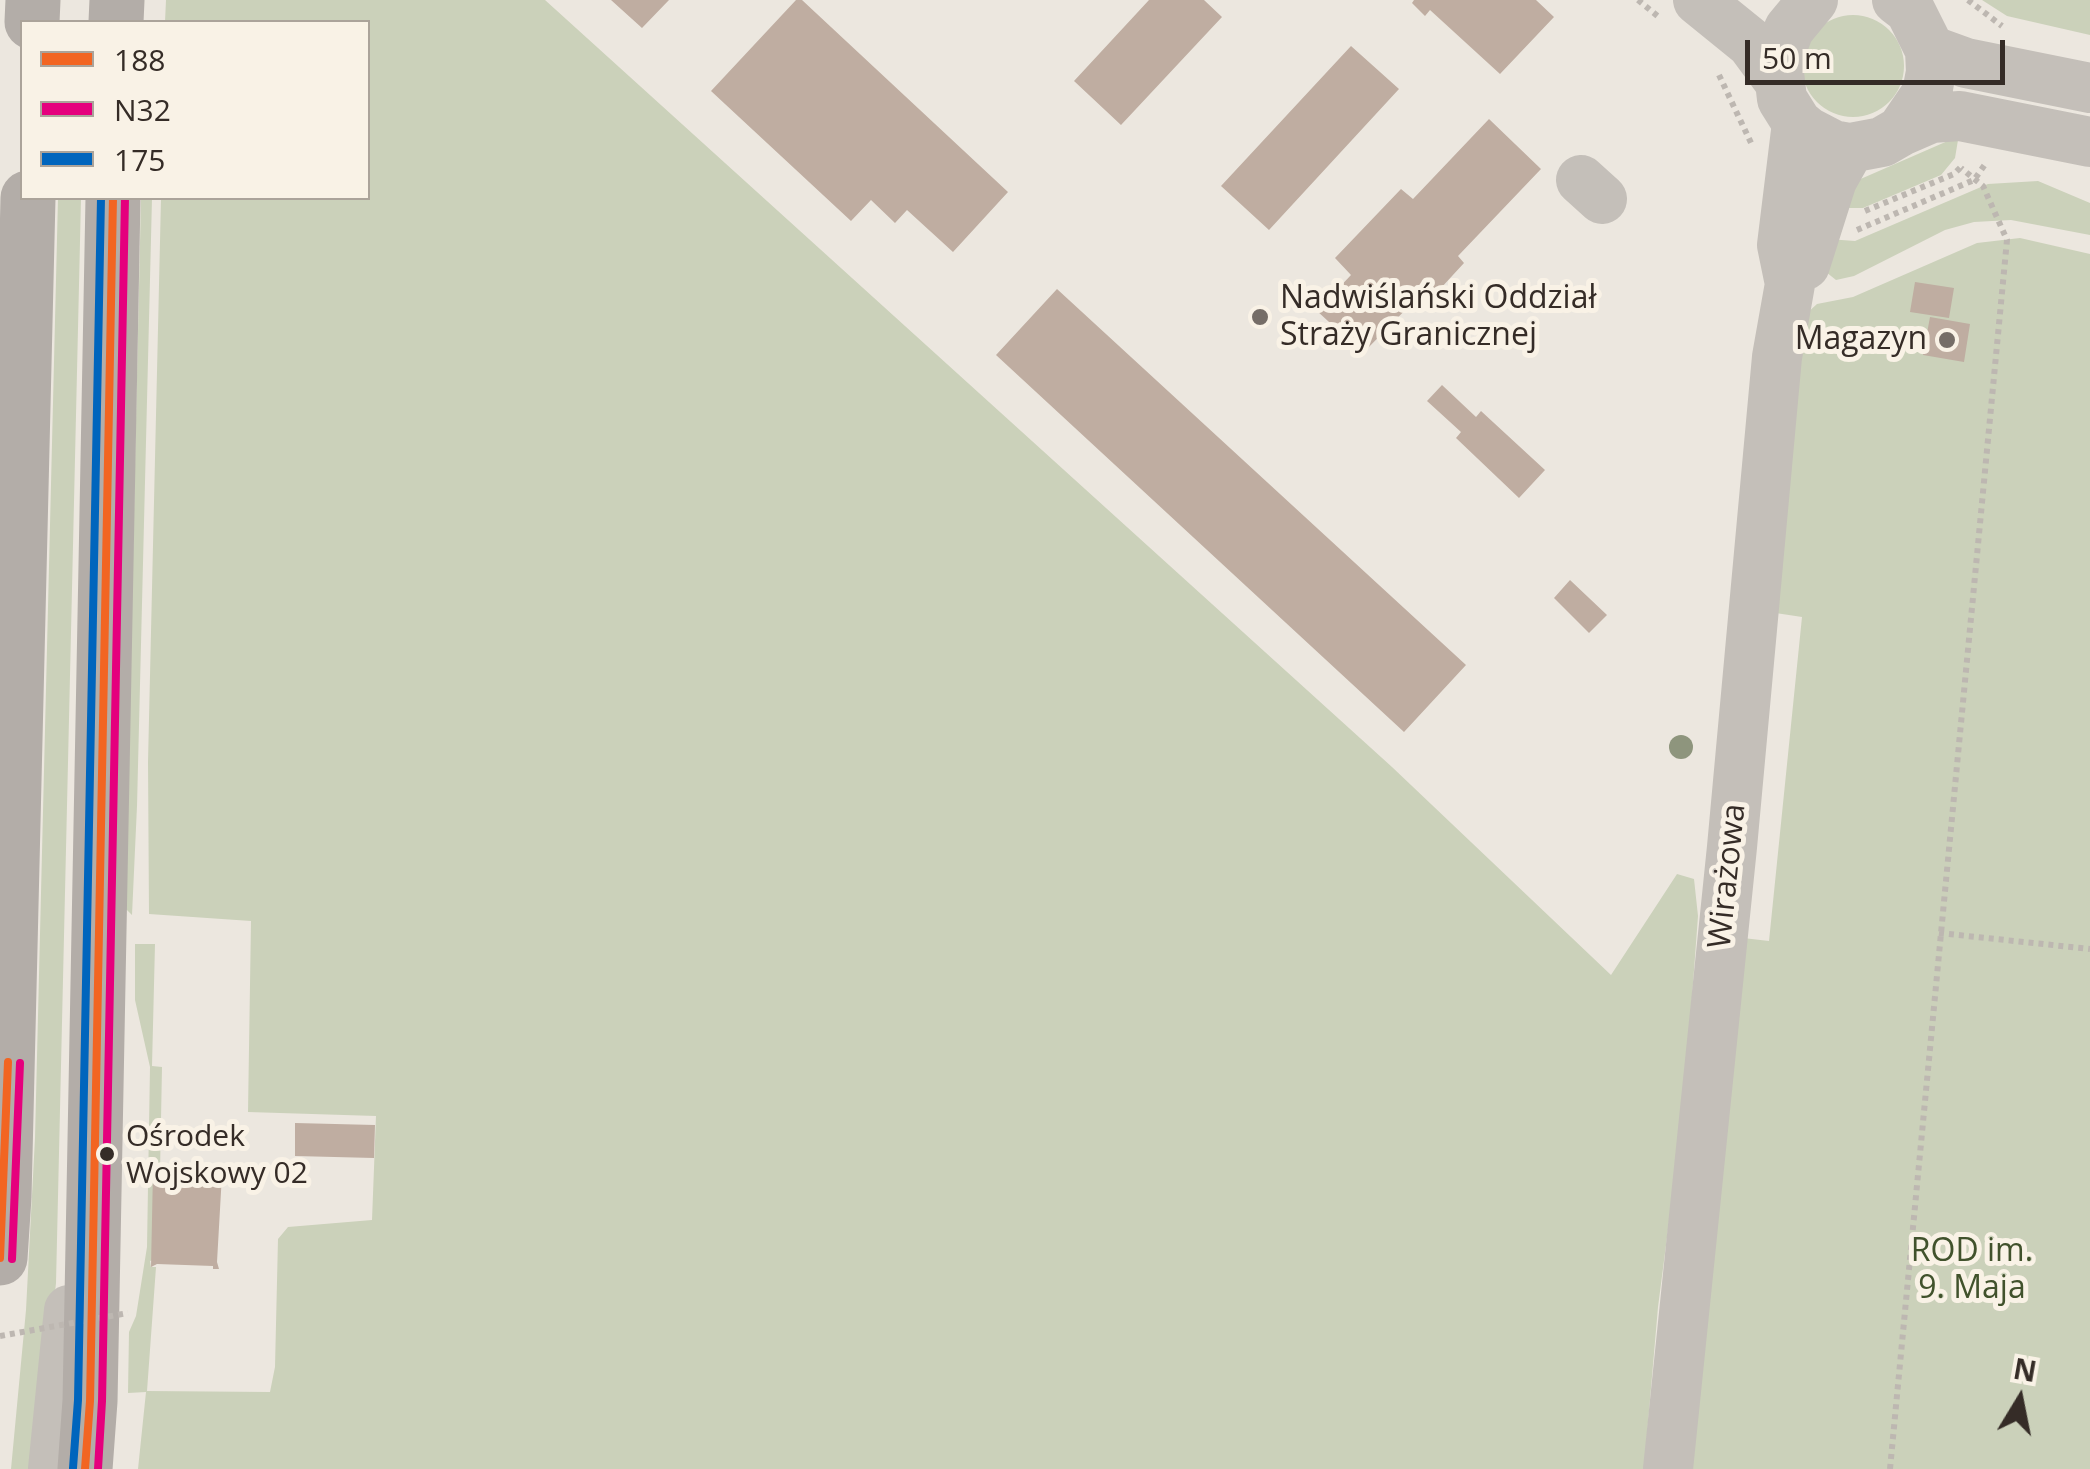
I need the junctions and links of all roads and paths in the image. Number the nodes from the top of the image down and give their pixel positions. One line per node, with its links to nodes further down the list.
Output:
1 (1638, 0): 4 (path)
2 (1813, 0): 8 (street, Wirażowa)
3 (1897, 0): 5 (street)
4 (1681, 11): 8 (street)
5 (1930, 50): 7 (street); 9 (street)
6 (1716, 68): 13 (path)
7 (2090, 88)
8 (1788, 102): 11 (street); 19 (street, Wirażowa)
9 (1901, 131): 10 (street); 11 (street)
10 (2090, 142)
11 (1850, 148): 19 (street, Wirażowa)
12 (1988, 154): 14 (path)
13 (1757, 158)
14 (1974, 180): 17 (path); 18 (path); 20 (path)
15 (28, 200): 23 (main road)
16 (113, 200): 22 (main road)
17 (1855, 216)
18 (1848, 233)
19 (1790, 284): 28 (street, Wirażowa)
20 (1940, 933): 21 (path); 29 (path)
21 (2090, 949)
22 (95, 1034): 26 (street); 27 (main road)
23 (0, 1258)
24 (128, 1313): 25 (path, bridge)
25 (0, 1336)
26 (53, 1469)
27 (85, 1469)
28 (1668, 1469)
29 (1890, 1469)

